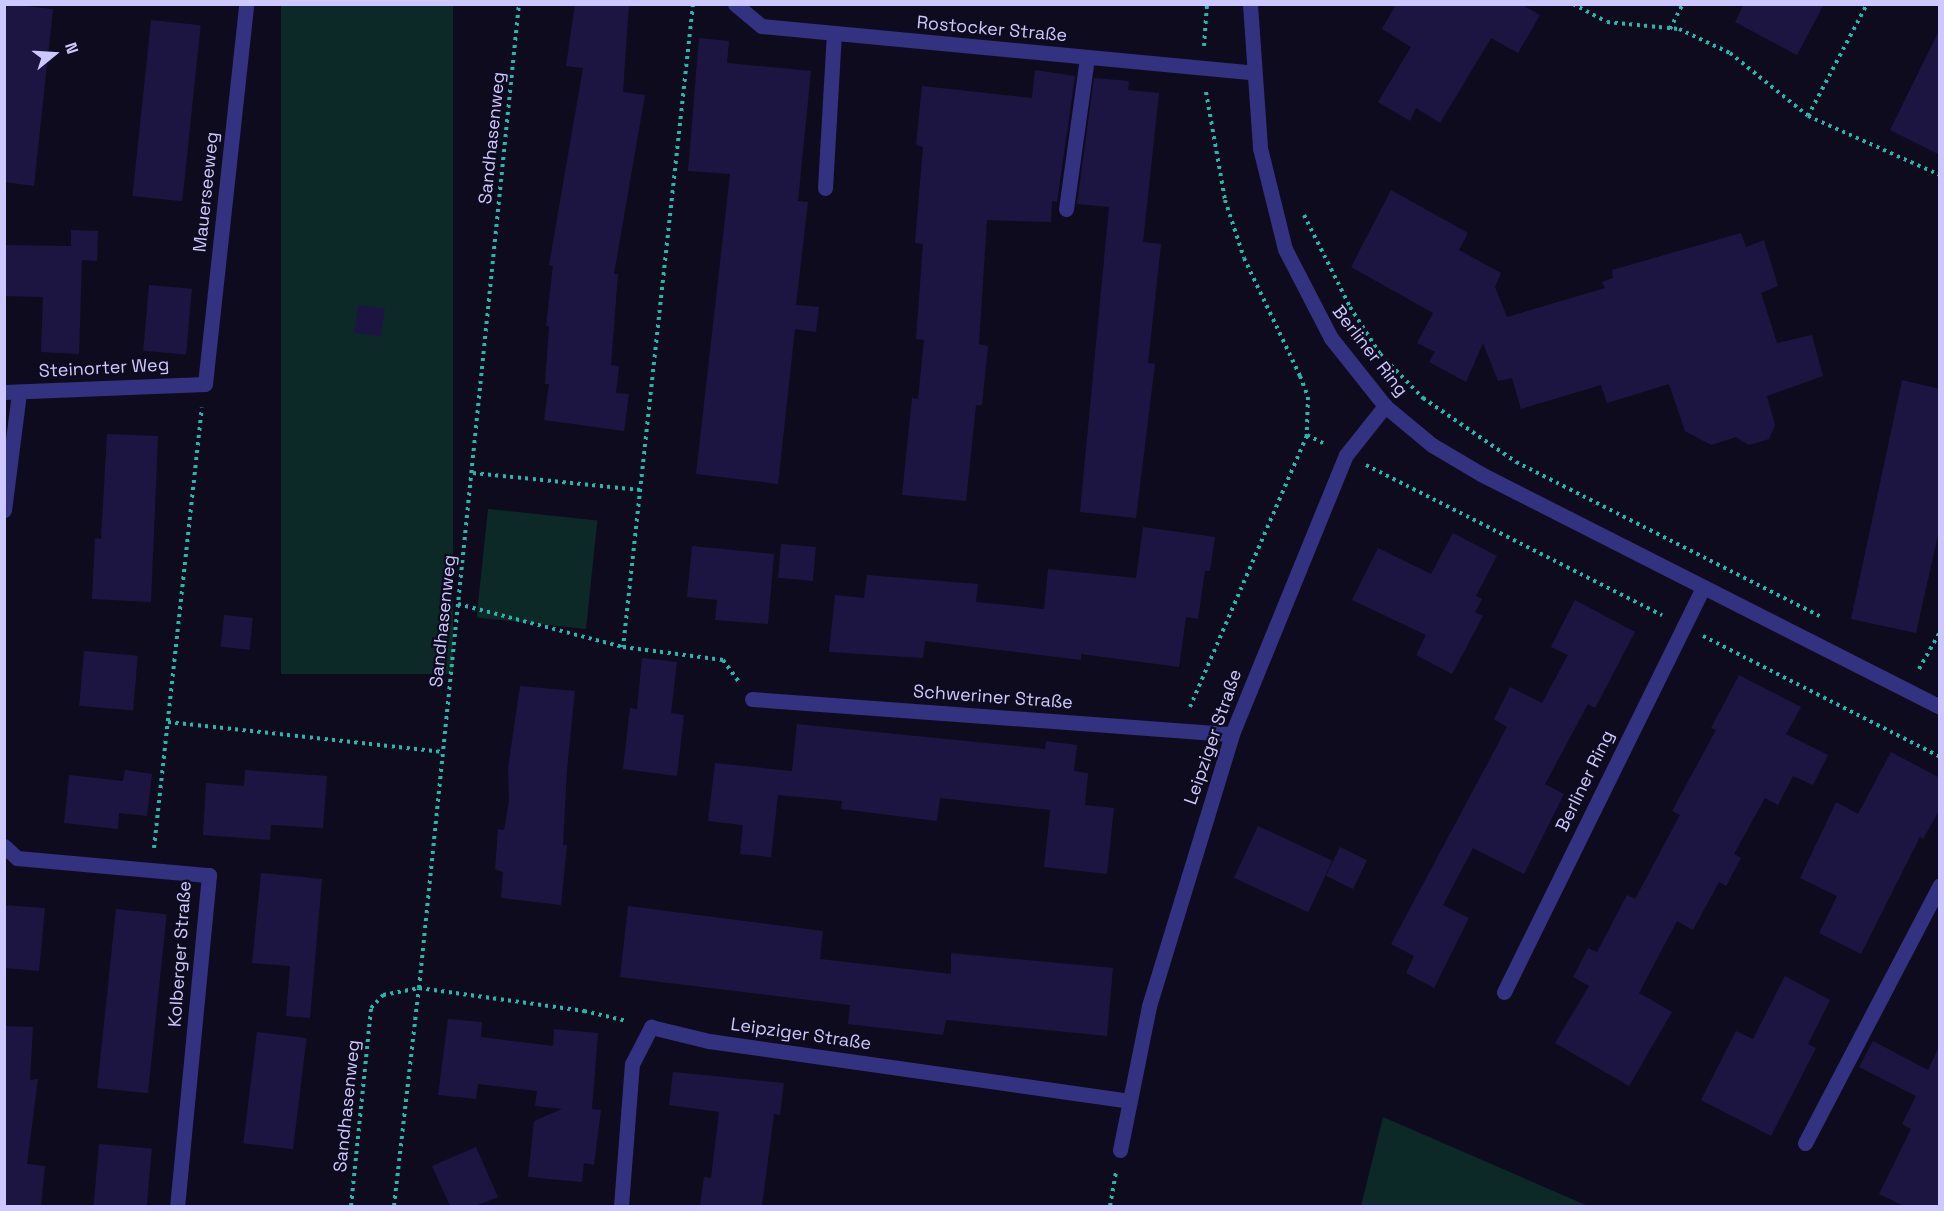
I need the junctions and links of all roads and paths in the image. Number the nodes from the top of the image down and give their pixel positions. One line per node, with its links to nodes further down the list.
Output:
1 (246, 4): 20 (street, Mauerseeweg)
2 (519, 4): 25 (path, Sandhasenweg)
3 (693, 4): 26 (path)
4 (735, 4): 11 (street, Rostocker Straße)
5 (1207, 4): 13 (path)
6 (1250, 4): 14 (street, Berliner Ring)
7 (1573, 4): 10 (path)
8 (1683, 4): 10 (path)
9 (1867, 4): 15 (path)
10 (1670, 29): 15 (path)
11 (834, 33): 12 (street, Rostocker Straße); 17 (street)
12 (1087, 58): 13 (street, Rostocker Straße); 19 (street)
13 (1202, 68): 14 (street, Rostocker Straße); 23 (path)
14 (1252, 72): 22 (street, Berliner Ring)
15 (1808, 116): 16 (path)
16 (1940, 175)
17 (825, 188)
18 (1302, 207): 30 (path)
19 (1066, 209)
20 (205, 384): 21 (street, Steinorter Weg); 39 (path)
21 (12, 393): 27 (street)
22 (1385, 406): 24 (street, Leipziger Straße); 28 (street, Berliner Ring)
23 (1307, 435): 24 (path); 40 (path)
24 (1346, 455): 31 (path); 41 (street, Leipziger Straße)
25 (473, 473): 26 (path); 29 (path, Sandhasenweg)
26 (640, 490): 33 (path)
27 (4, 510)
28 (1703, 587): 31 (street, Berliner Ring); 38 (street, Berliner Ring)
29 (458, 604): 33 (path); 42 (path, Sandhasenweg)
30 (1826, 619)
31 (1683, 626): 43 (path); 48 (street, Berliner Ring)
32 (1940, 632): 35 (path)
33 (623, 647): 37 (path)
34 (1909, 664): 35 (path)
35 (1919, 669): 36 (path)
36 (1929, 675)
37 (752, 699): 40 (street, Schweriner Straße)
38 (1940, 707)
39 (168, 722): 42 (path); 45 (path)
40 (1180, 730): 41 (street, Schweriner Straße)
41 (1232, 734): 50 (street, Leipziger Straße)
42 (443, 752): 47 (path, Sandhasenweg)
43 (1940, 757)
44 (4, 846): 45 (street, Kolberger Straße)
45 (152, 869): 53 (street, Kolberger Straße)
46 (1940, 885): 51 (street)
47 (419, 988): 49 (path); 54 (path, Sandhasenweg); 55 (path)
48 (1504, 992)
49 (651, 1027): 50 (street, Leipziger Straße); 56 (street)
50 (1128, 1101): 52 (street, Leipziger Straße)
51 (1805, 1143)
52 (1120, 1150): 57 (path)
53 (177, 1206)
54 (351, 1206)
55 (393, 1206)
56 (621, 1206)
57 (1110, 1206)

